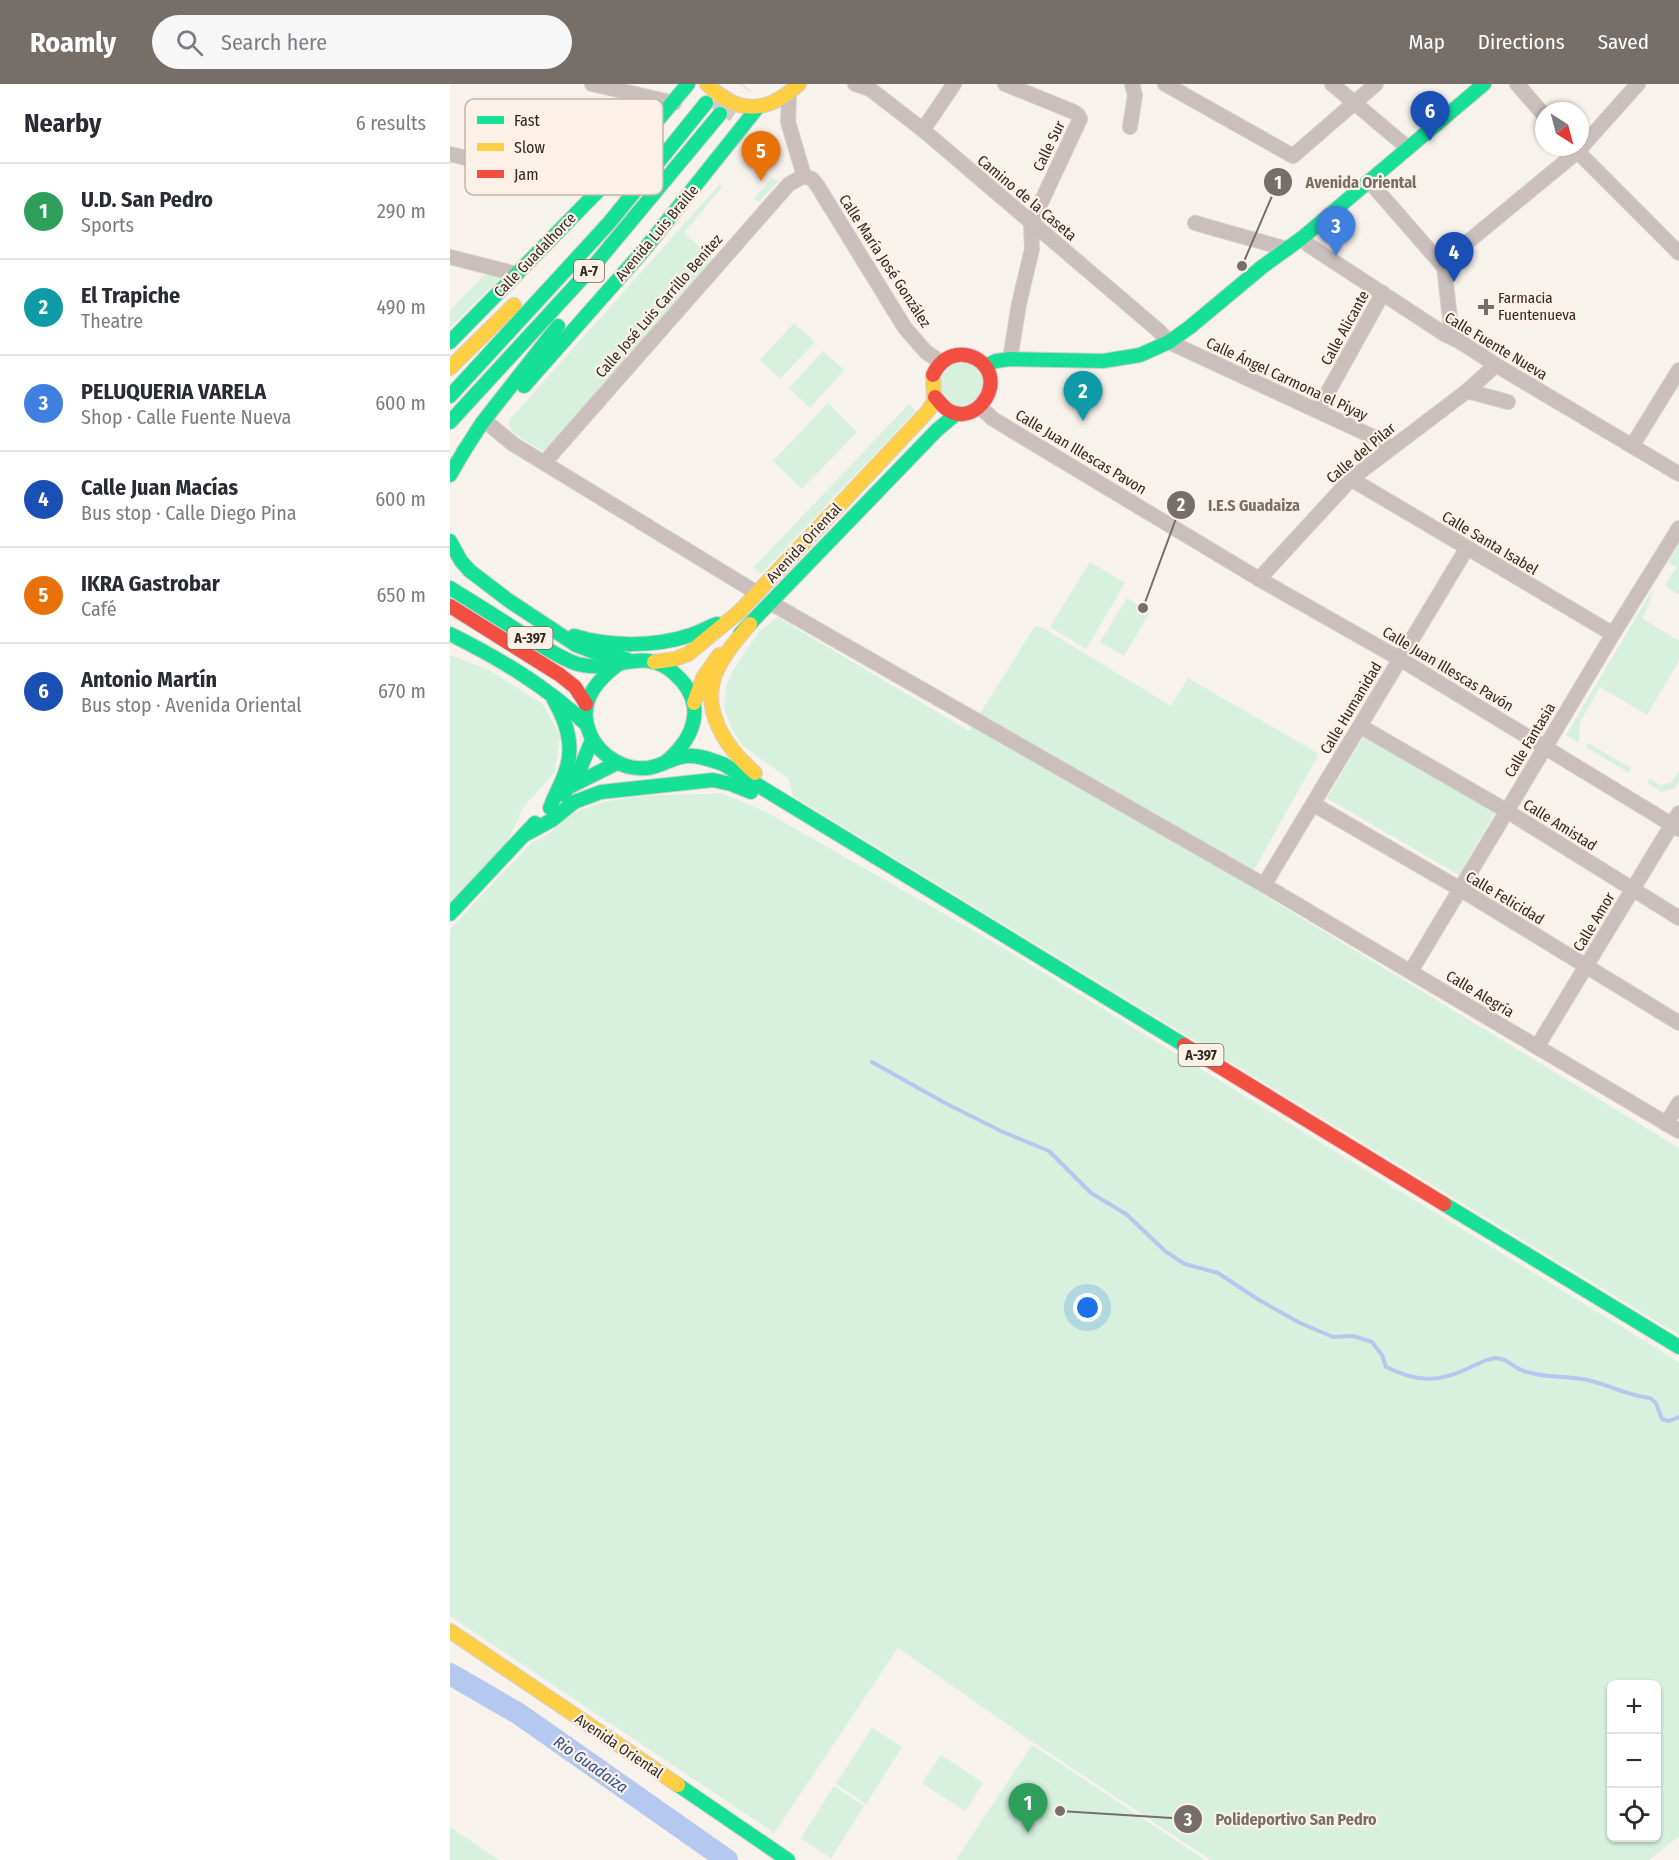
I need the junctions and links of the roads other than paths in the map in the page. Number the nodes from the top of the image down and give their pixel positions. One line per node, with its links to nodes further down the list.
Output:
1 (592, 84): 16 (street)
2 (688, 84): 19 (main road, Calle Guadalhorce)
3 (707, 84): 22 (main road)
4 (799, 84): 15 (main road)
5 (857, 84): 27 (street, Camino de la Caseta)
6 (954, 84): 27 (street)
7 (1005, 84): 44 (street, Calle Sur)
8 (1132, 84): 26 (street)
9 (1165, 84): 18 (street)
10 (1332, 84): 18 (street)
11 (1376, 84): 18 (street)
12 (1484, 84): 29 (main road)
13 (1516, 84): 21 (street)
14 (1638, 84): 28 (street)
15 (789, 95): 22 (main road); 25 (street)
16 (657, 99)
17 (663, 100): 19 (street)
18 (1356, 102): 29 (street)
19 (674, 103): 24 (main road, Calle Guadalhorce)
20 (706, 103): 31 (main road, A-7)
21 (1535, 105)
22 (763, 107): 25 (street); 69 (main road, Avenida Luis Braille)
23 (720, 114): 37 (main road, A-7)
24 (663, 116)
25 (788, 122): 35 (street)
26 (1130, 128)
27 (923, 130): 44 (street, Camino de la Caseta)
28 (1589, 135)
29 (1408, 148): 36 (main road)
30 (450, 154): 34 (street)
31 (663, 156)
32 (1567, 156): 49 (street)
33 (1582, 156): 47 (street)
34 (465, 158)
35 (804, 176): 56 (street, Calle María José González); 73 (street, Calle José Luis Carrillo Benítez)
36 (1369, 181): 45 (main road); 49 (street)
37 (663, 184)
38 (594, 195): 50 (main road, Calle Guadalhorce)
39 (630, 195): 59 (main road)
40 (631, 195): 62 (main road, A-7)
41 (654, 195): 42 (main road, A-7)
42 (635, 218): 68 (main road, A-7); 72 (main road)
43 (1195, 223): 46 (street)
44 (1031, 224): 54 (street, Camino de la Caseta); 55 (street)
45 (1302, 237): 46 (main road); 51 (street, Calle Fuente Nueva)
46 (1287, 249): 54 (main road)
47 (1679, 254)
48 (450, 257): 50 (street)
49 (1442, 264): 52 (street)
50 (517, 274): 53 (main road, Calle Guadalhorce)
51 (1383, 293): 52 (street, Calle Fuente Nueva); 66 (street, Calle Alicante)
52 (1459, 341): 57 (street, Calle Fuente Nueva)
53 (450, 342)
54 (1169, 342): 55 (main road); 66 (street, Calle Ángel Carmona el Piyay)
55 (1010, 359): 58 (main road)
56 (941, 362): 58 (main road); 63 (main road)
57 (1496, 365): 61 (street, Calle del Pilar); 70 (street, Calle Fuente Nueva)
58 (985, 366): 65 (main road)
59 (450, 368)
60 (1679, 370): 70 (street)
61 (1467, 391): 64 (street); 71 (street, Calle del Pilar)
62 (450, 396)
63 (935, 397): 67 (main road); 82 (main road, Avenida Oriental)
64 (1508, 402)
65 (981, 408): 67 (main road); 80 (street, Calle Juan Illescas Pavon)
66 (1318, 410): 71 (street, Calle Ángel Carmona el Piyay)
67 (956, 414): 83 (main road)
68 (450, 422)
69 (489, 424): 72 (main road, Avenida Luis Braille); 73 (street)
70 (1632, 446): 74 (street, Calle Fuente Nueva)
71 (1390, 448): 76 (street, Calle del Pilar)
72 (464, 451): 75 (main road)
73 (544, 463): 82 (street)
74 (1679, 474)
75 (450, 475)
76 (1351, 479): 79 (street, Calle Santa Isabel); 80 (street, Calle del Pilar)
77 (1679, 528): 89 (street, Calle Fantasia)
78 (450, 541): 86 (main road)
79 (1467, 548): 89 (street, Calle Santa Isabel); 90 (street, Calle Humanidad)
80 (1259, 579): 90 (street, Calle Juan Illescas Pavón)
81 (450, 588): 93 (main road, A-397)
82 (757, 593): 85 (main road, Avenida Oriental)
83 (771, 603): 87 (main road); 112 (street, Calle Alegría)
84 (450, 606): 96 (main road, A-397)
85 (730, 619): 86 (main road); 92 (main road, Avenida Oriental)
86 (538, 622): 91 (main road)
87 (750, 624): 95 (main road); 106 (main road)
88 (450, 634): 94 (main road)
89 (1613, 634): 101 (street, Calle Fantasia)
90 (1400, 659): 99 (street, Calle Humanidad); 101 (street, Calle Juan Illescas Pavón)
91 (633, 661): 92 (main road, A-397); 93 (main road, A-397)
92 (654, 662): 95 (main road, A-397)
93 (616, 666): 96 (main road, A-397)
94 (548, 690): 98 (main road); 108 (main road)
95 (694, 703): 97 (main road, A-397)
96 (586, 704): 98 (main road)
97 (694, 719): 102 (main road, A-397); 104 (main road, A-397)
98 (587, 725): 100 (main road)
99 (1360, 726): 107 (street, Calle Humanidad); 109 (street, Calle Amistad)
100 (592, 740): 103 (main road); 105 (main road)
101 (1546, 747): 109 (street, Calle Fantasia); 110 (street, Calle Juan Illescas Pavón)
102 (667, 762): 103 (main road, A-397); 104 (main road, A-397)
103 (617, 763): 105 (main road)
104 (723, 764): 106 (main road, A-397)
105 (570, 787): 108 (main road)
106 (777, 797): 111 (main road); 124 (main road, A-397)
107 (1313, 804): 112 (street, Calle Humanidad); 113 (street, Calle Felicidad)
108 (550, 808): 111 (main road)
109 (1507, 811): 113 (street, Calle Fantasia); 114 (street, Calle Amistad)
110 (1677, 822): 114 (street, Calle Amor)
111 (526, 834): 115 (main road)
112 (1264, 885): 118 (street, Calle Alegría)
113 (1460, 889): 117 (street, Calle Felicidad); 118 (street, Calle Fantasia)
114 (1633, 890): 116 (street, Calle Amistad); 117 (street, Calle Amor)
115 (450, 914)
116 (1679, 918)
117 (1586, 966): 119 (street, Calle Felicidad); 120 (street, Calle Amor)
118 (1412, 971): 120 (street, Calle Alegría)
119 (1679, 1023)
120 (1537, 1047): 122 (street, Calle Alegría)
121 (1679, 1103): 122 (street)
122 (1666, 1124): 123 (street, Calle Alegría)
123 (1679, 1131)
124 (1679, 1347)
125 (450, 1631): 126 (main road, Avenida Oriental)
126 (788, 1860)

